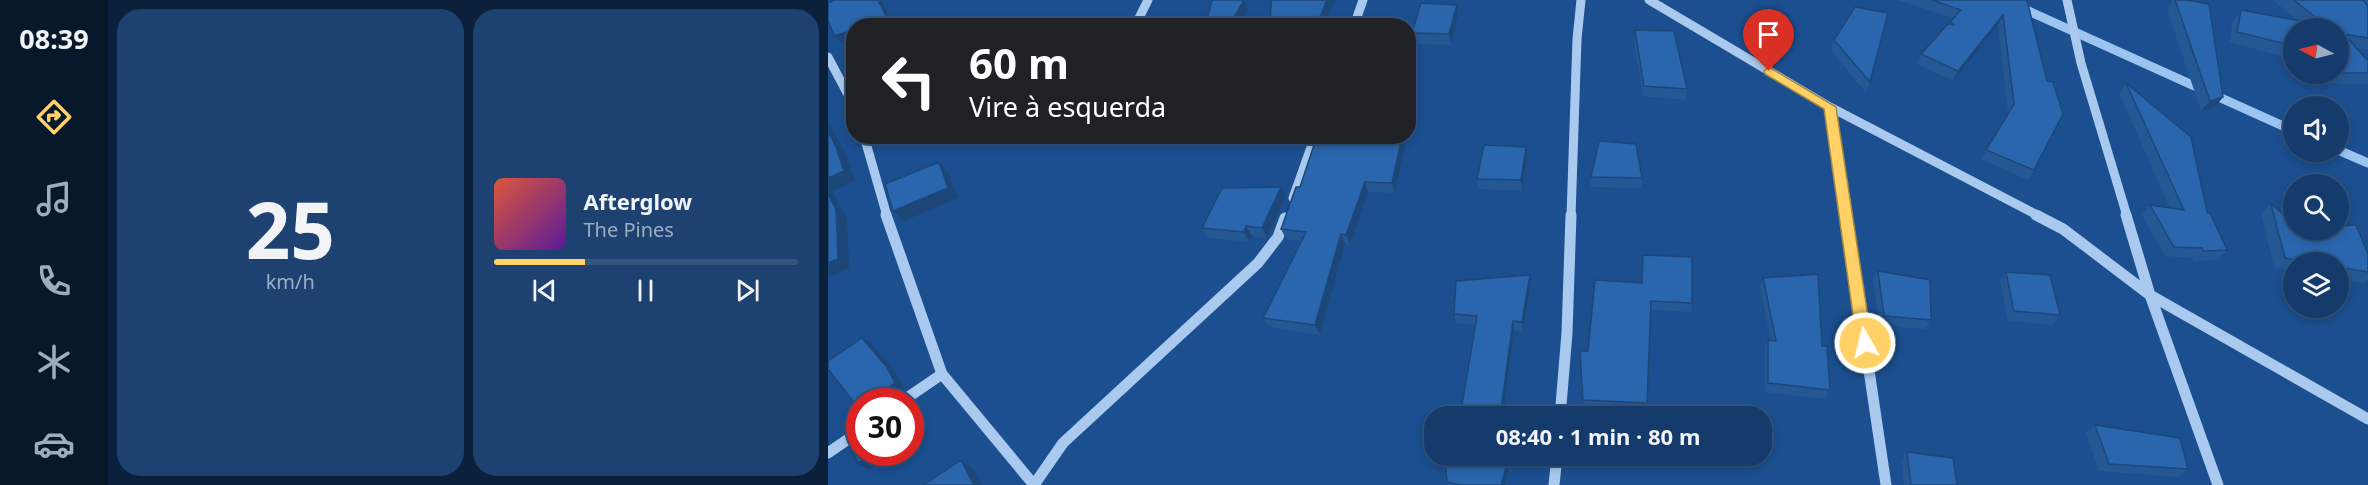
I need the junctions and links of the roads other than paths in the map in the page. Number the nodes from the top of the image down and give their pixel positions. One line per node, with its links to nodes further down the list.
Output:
1 (1148, 0): 6 (street)
2 (1363, 0): 7 (street)
3 (1581, 0): 16 (street)
4 (1649, 0): 10 (street)
5 (2067, 0): 13 (street)
6 (1139, 18)
7 (1357, 18)
8 (828, 57): 9 (street)
9 (846, 91)
10 (1830, 107): 13 (street); 22 (street)
11 (866, 144): 14 (street)
12 (1312, 144): 14 (street)
13 (2150, 295): 17 (street); 23 (street)
14 (942, 374): 15 (street)
15 (922, 388)
16 (1561, 406)
17 (2368, 419)
18 (846, 440): 19 (street)
19 (828, 453)
20 (1556, 466): 21 (street)
21 (1554, 485)
22 (1886, 485)
23 (2218, 485)

